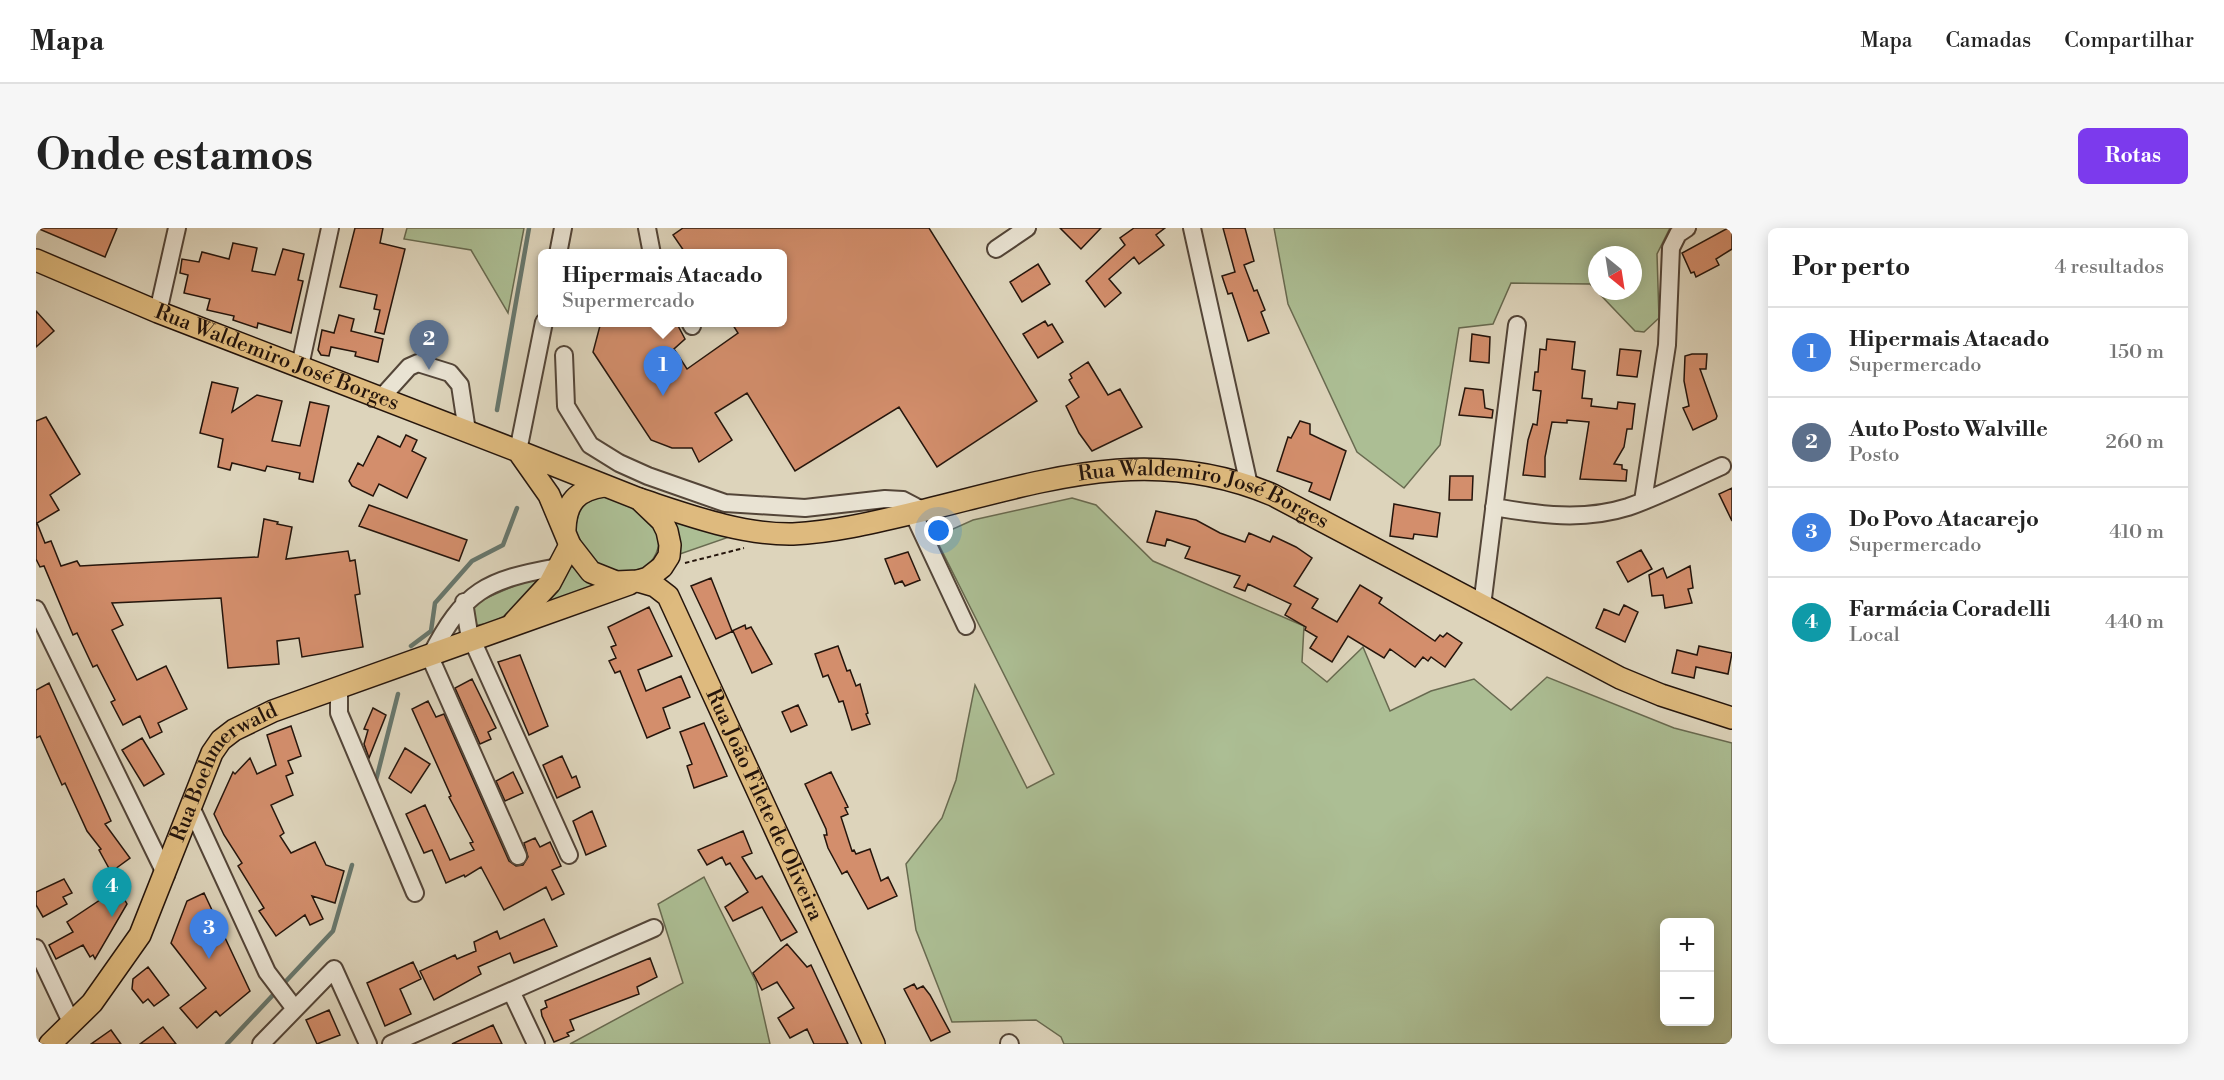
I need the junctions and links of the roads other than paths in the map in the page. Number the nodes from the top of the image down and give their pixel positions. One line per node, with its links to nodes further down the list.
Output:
1 (177, 228): 12 (street)
2 (330, 228): 16 (street)
3 (563, 228): 8 (street)
4 (647, 228): 9 (street)
5 (1027, 228): 10 (street)
6 (1191, 228): 23 (street)
7 (1687, 228): 26 (street)
8 (559, 249)
9 (651, 249)
10 (996, 249)
11 (36, 260): 12 (main road, Rua Waldemiro José Borges)
12 (158, 312): 16 (main road, Rua Waldemiro José Borges)
13 (1517, 325): 27 (street)
14 (543, 327): 19 (street)
15 (564, 355): 20 (street)
16 (300, 366): 17 (main road, Rua Waldemiro José Borges)
17 (381, 398): 18 (main road, Rua Waldemiro José Borges); 18 (street)
18 (467, 431): 19 (main road, Rua Waldemiro José Borges)
19 (518, 451): 24 (main road, Rua Waldemiro José Borges); 29 (main road)
20 (619, 464): 22 (street); 24 (street)
21 (1722, 466): 26 (street)
22 (648, 476): 25 (street); 28 (street)
23 (1249, 485): 28 (main road, Rua Waldemiro José Borges); 33 (main road, Rua Waldemiro José Borges)
24 (607, 487): 25 (main road); 29 (main road)
25 (637, 498): 28 (main road, Rua Waldemiro José Borges); 31 (main road)
26 (1643, 501): 27 (street)
27 (1494, 507): 33 (street)
28 (918, 512): 35 (street)
29 (567, 539): 30 (main road, Rua Boehmerwald); 31 (main road)
30 (558, 567): 32 (street); 36 (main road, Rua Boehmerwald)
31 (638, 581): 36 (main road, Rua Boehmerwald); 58 (main road, Rua João Filete de Oliveira)
32 (464, 602): 37 (street); 38 (street)
33 (1482, 606): 42 (main road, Rua Waldemiro José Borges)
34 (36, 609): 46 (street)
35 (966, 627)
36 (507, 628): 37 (main road, Rua Boehmerwald)
37 (473, 641): 38 (main road, Rua Boehmerwald); 44 (street)
38 (430, 657): 39 (main road, Rua Boehmerwald); 45 (street)
39 (339, 688): 40 (main road, Rua Boehmerwald); 41 (street)
40 (318, 695): 41 (street); 43 (main road, Rua Boehmerwald)
41 (339, 713): 47 (street)
42 (1732, 718)
43 (191, 807): 46 (main road, Rua Boehmerwald); 51 (street)
44 (569, 855)
45 (518, 856)
46 (166, 874): 52 (main road, Rua Boehmerwald)
47 (415, 893)
48 (654, 928): 50 (street)
49 (36, 948): 52 (street)
50 (511, 991): 56 (street); 57 (street)
51 (292, 1004): 54 (street); 55 (street)
52 (72, 1024): 53 (main road, Rua Boehmerwald)
53 (50, 1044)
54 (261, 1044)
55 (368, 1044)
56 (391, 1044)
57 (536, 1044)
58 (874, 1044)

